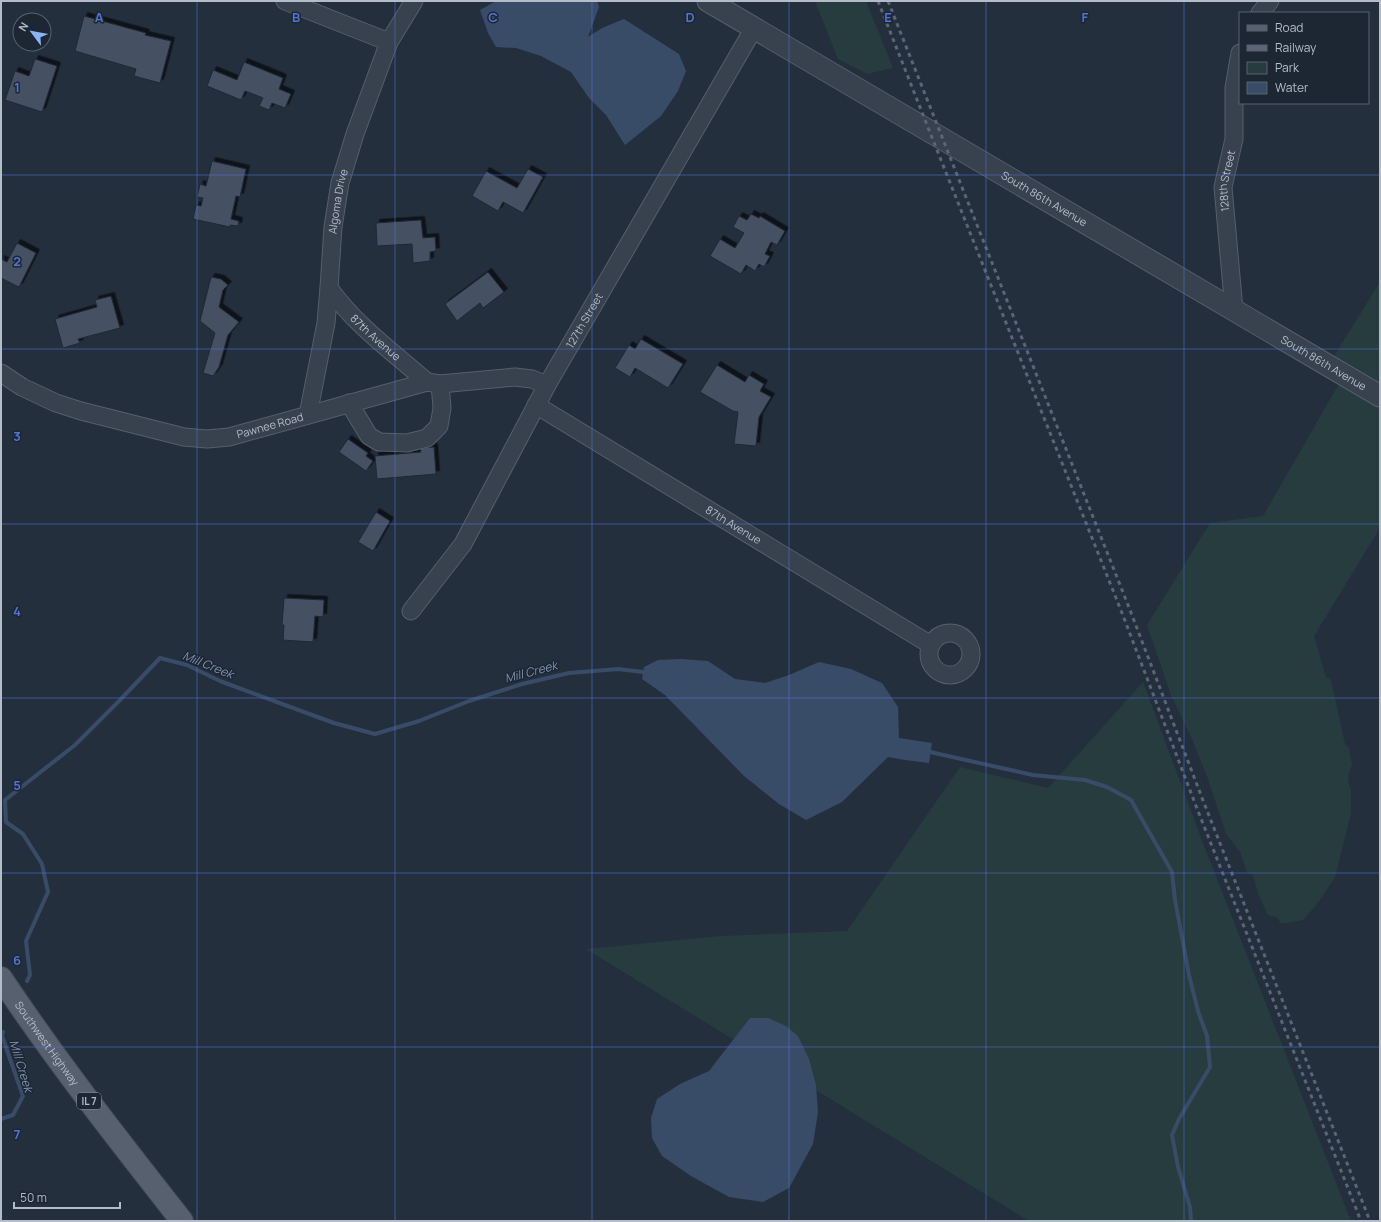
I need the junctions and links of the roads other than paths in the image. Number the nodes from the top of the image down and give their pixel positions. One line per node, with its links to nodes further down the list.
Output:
1 (285, 1): 7 (street)
2 (414, 1): 7 (street, Algoma Drive)
3 (708, 1): 6 (street, South 86th Avenue)
4 (1270, 1): 5 (street)
5 (1261, 12)
6 (754, 28): 10 (street, South 86th Avenue); 13 (street, 127th Street)
7 (389, 42): 9 (street, Algoma Drive)
8 (1239, 59): 10 (street, 128th Street)
9 (329, 288): 12 (street, 87th Avenue); 17 (street, Algoma Drive)
10 (1234, 310): 14 (street, South 86th Avenue)
11 (1, 373): 17 (street, Pawnee Road)
12 (434, 383): 13 (street, Pawnee Road); 15 (street, Pawnee Road); 15 (street)
13 (546, 385): 16 (street, 127th Street)
14 (1380, 396)
15 (349, 403): 17 (street, Pawnee Road)
16 (536, 405): 18 (street, 127th Street); 19 (street, 87th Avenue)
17 (308, 415)
18 (411, 611)
19 (931, 645)
20 (1, 978): 21 (main road, Southwest Highway / IL 7)
21 (182, 1221)

